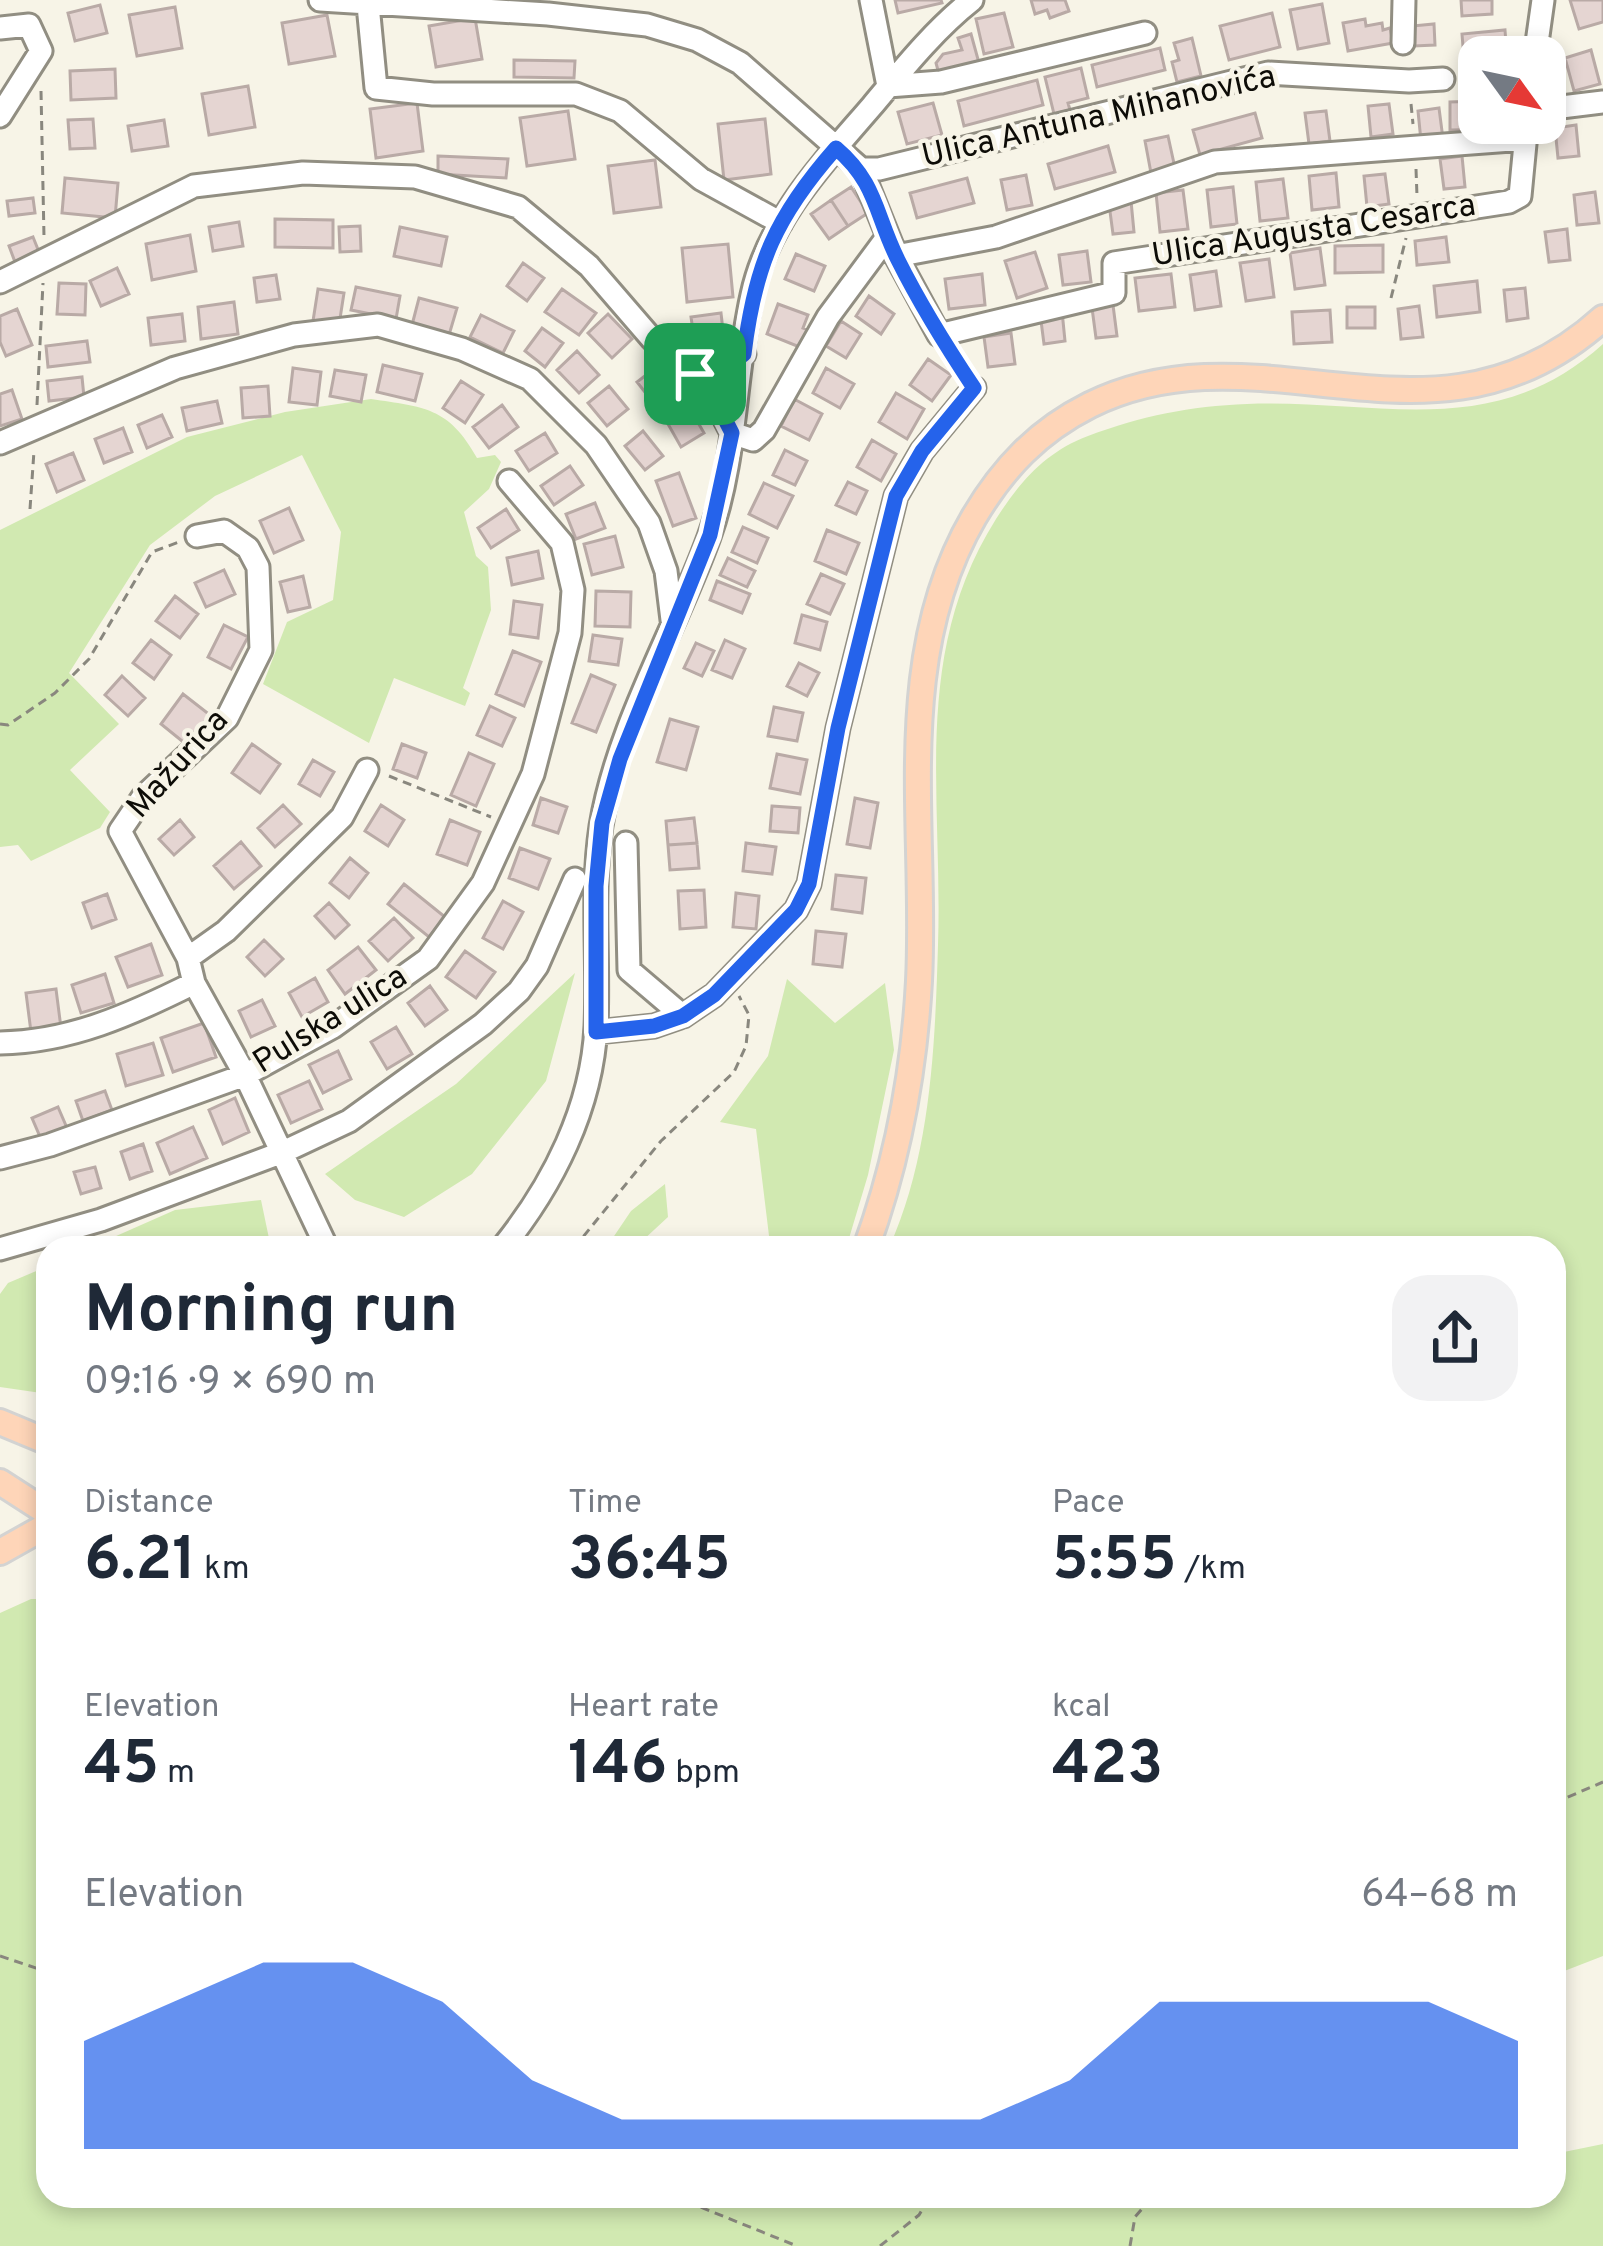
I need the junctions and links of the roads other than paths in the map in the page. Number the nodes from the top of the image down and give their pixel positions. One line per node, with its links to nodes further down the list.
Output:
1 (320, 0): 6 (street)
2 (871, 0): 12 (street)
3 (972, 0): 12 (street)
4 (1404, 0): 10 (street)
5 (1543, 0): 9 (street)
6 (368, 5): 18 (street); 20 (street)
7 (0, 28): 15 (street)
8 (1145, 33): 12 (street)
9 (1538, 36)
10 (1403, 43)
11 (1443, 80): 19 (street, Ulica Antuna Mihanovića)
12 (889, 86): 18 (street)
13 (1603, 102): 14 (street)
14 (1566, 106)
15 (0, 116)
16 (1458, 140): 21 (street)
17 (1525, 144): 21 (street, Ulica Augusta Cesarca)
18 (836, 148): 19 (street); 20 (street)
19 (861, 170): 21 (street)
20 (781, 223): 24 (street)
21 (892, 246): 27 (street)
22 (0, 282): 25 (street)
23 (1603, 318): 46 (main road)
24 (744, 354): 25 (street); 27 (street)
25 (695, 374): 27 (street)
26 (974, 388): 37 (street)
27 (732, 433): 31 (street)
28 (0, 443): 31 (street)
29 (508, 481): 40 (street, Pulska ulica)
30 (197, 536): 35 (street, Mažurica)
31 (672, 621): 38 (street)
32 (367, 770): 35 (street)
33 (626, 843): 37 (street)
34 (575, 879): 41 (street)
35 (188, 958): 36 (street, Mažurica)
36 (194, 983): 39 (street); 40 (street, Mažurica)
37 (683, 1016): 38 (street)
38 (596, 1032): 45 (street)
39 (0, 1043)
40 (245, 1075): 41 (street, Mažurica); 42 (street, Pulska ulica)
41 (283, 1152): 43 (street); 44 (street, Mažurica)
42 (0, 1158)
43 (45, 1236)
44 (322, 1236)
45 (510, 1236)
46 (870, 1236)
47 (36, 1239): 48 (street)
48 (0, 1249)
49 (0, 1422): 50 (main road)
50 (36, 1437)
51 (0, 1482): 52 (main road)
52 (36, 1506)
53 (36, 1532): 54 (main road)
54 (0, 1552)

